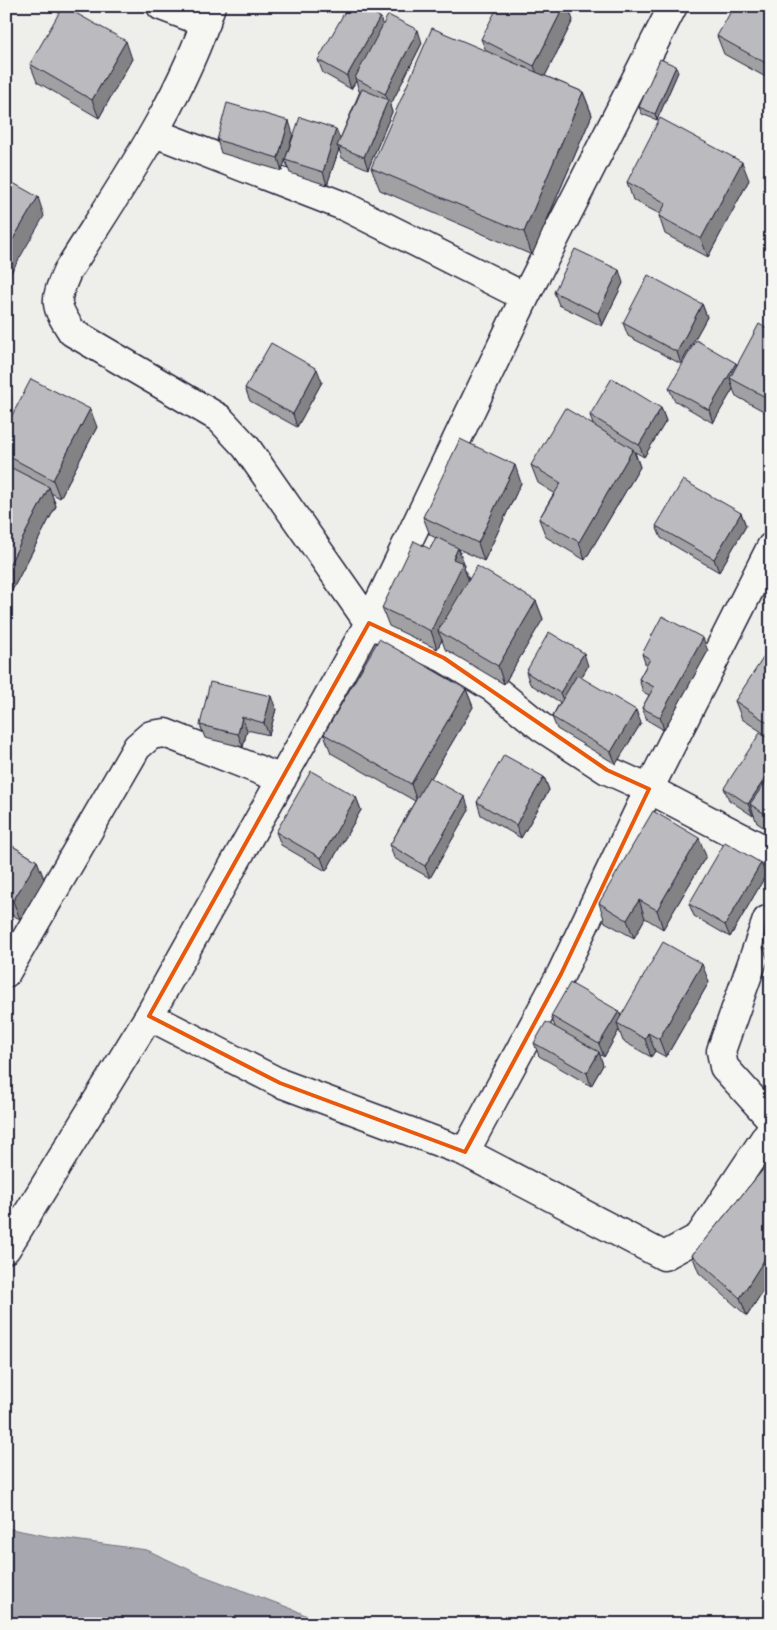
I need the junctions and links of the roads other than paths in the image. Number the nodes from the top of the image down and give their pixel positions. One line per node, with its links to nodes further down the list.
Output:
1 (161, 6): 3 (street)
2 (674, 6): 5 (street)
3 (209, 14): 4 (street)
4 (155, 133): 5 (street); 7 (street)
5 (525, 297): 7 (street)
6 (771, 547): 9 (street)
7 (369, 623): 8 (street); 9 (street)
8 (282, 779): 12 (street); 13 (street)
9 (649, 789): 10 (street); 16 (street)
10 (771, 853)
11 (767, 920): 14 (street)
12 (6, 972)
13 (149, 1016): 16 (street); 17 (street)
14 (771, 1119)
15 (771, 1129): 16 (street)
16 (465, 1152)
17 (6, 1249)

